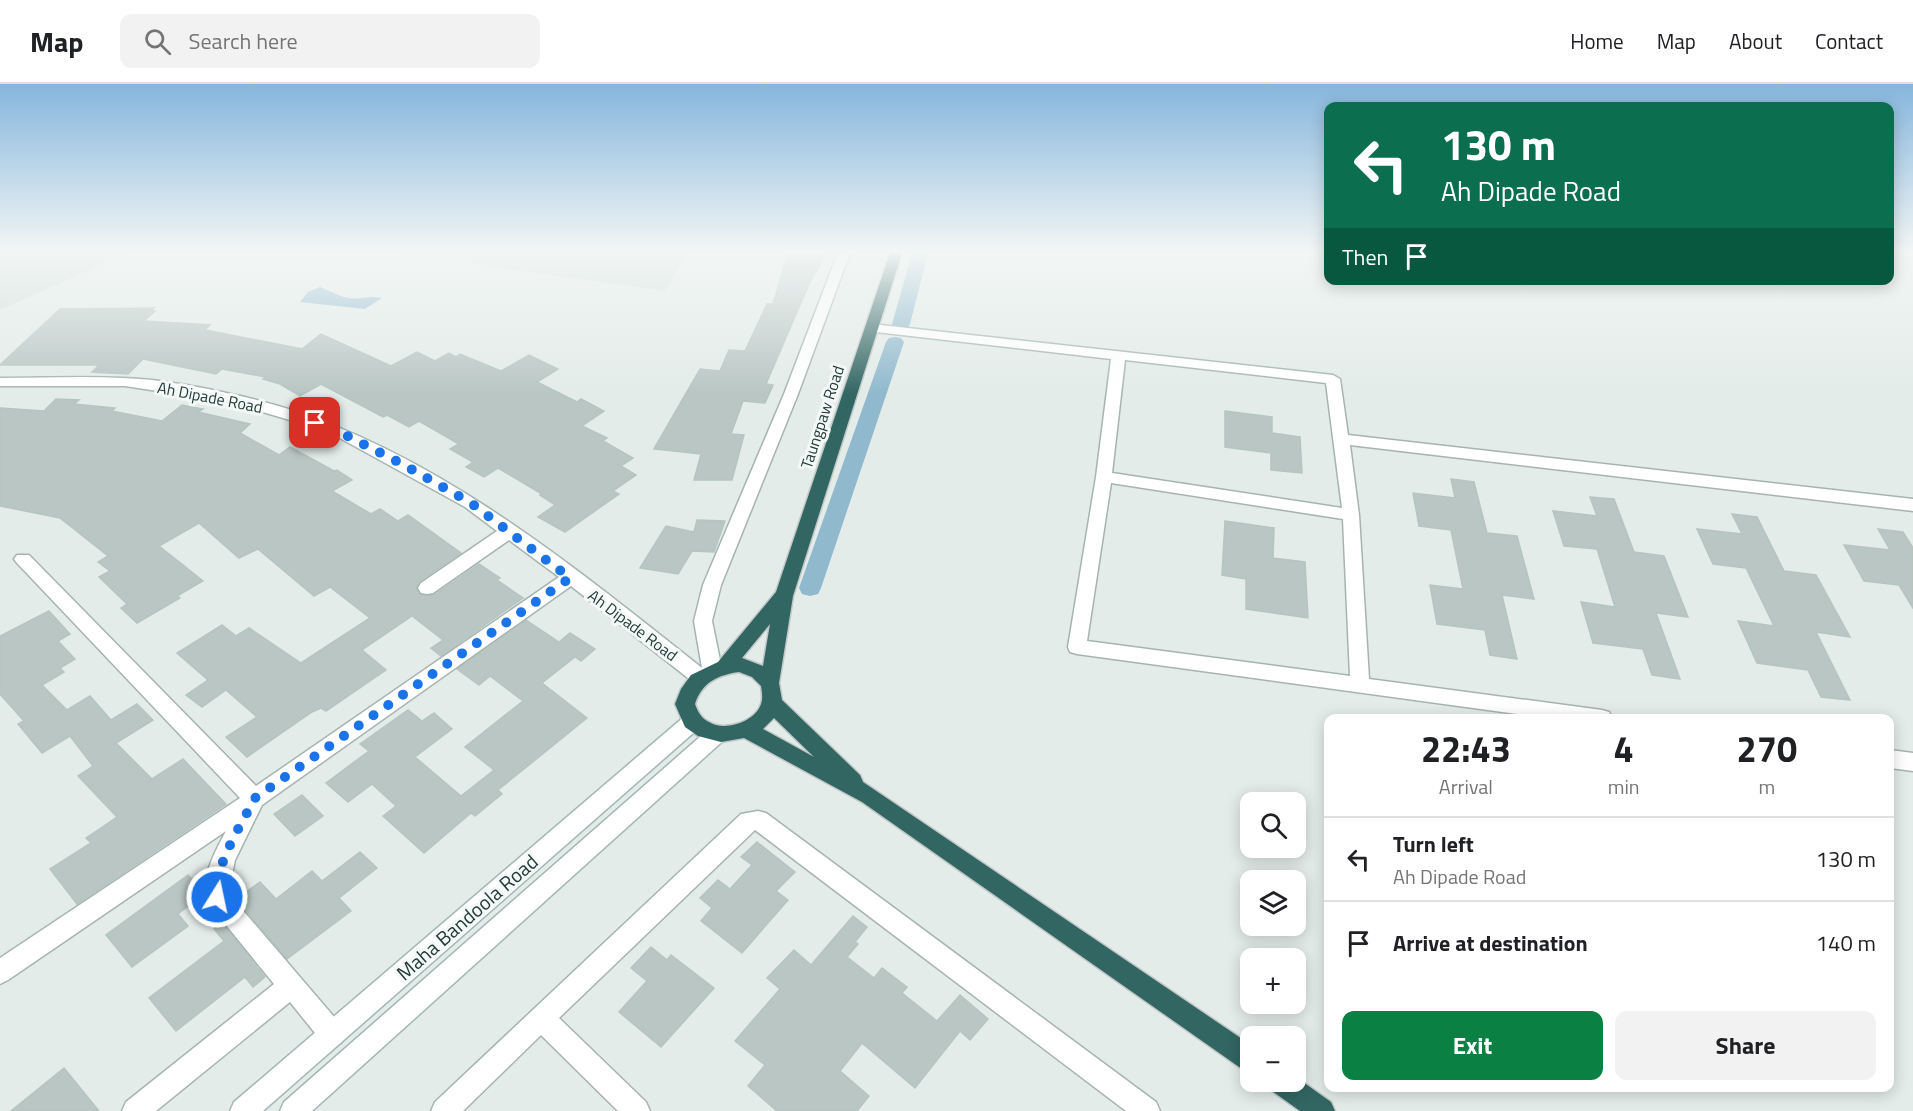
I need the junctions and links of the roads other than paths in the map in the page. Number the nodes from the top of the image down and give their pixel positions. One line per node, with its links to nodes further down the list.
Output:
1 (827, 298): 15 (street)
2 (882, 298): 3 (highway, Taungpaw Road)
3 (872, 328): 4 (street); 14 (highway, Taungpaw Road)
4 (1118, 356): 6 (street); 7 (street)
5 (0, 382): 10 (street, Ah Dipade Road)
6 (1340, 439): 8 (street); 9 (street)
7 (1104, 477): 9 (street); 17 (street)
8 (1913, 505)
9 (1351, 515): 17 (street)
10 (508, 531): 12 (street, Ah Dipade Road); 13 (street)
11 (23, 559): 26 (street)
12 (570, 578): 15 (street, Ah Dipade Road); 26 (street)
13 (427, 588)
14 (784, 596): 15 (highway, Taungpaw Road); 16 (highway, Taungpaw Road)
15 (712, 671): 16 (highway); 20 (highway)
16 (770, 682): 18 (highway)
17 (1360, 684): 19 (street)
18 (772, 704): 21 (highway); 25 (highway)
19 (1574, 714)
20 (692, 722): 22 (highway); 30 (street, Maha Bandoola Road)
21 (746, 730): 22 (highway); 25 (highway)
22 (717, 734): 35 (street, Maha Bandoola Road)
23 (1894, 760): 24 (street)
24 (1913, 762)
25 (869, 796): 31 (highway)
26 (255, 798): 27 (street); 28 (street)
27 (0, 972)
28 (292, 985): 30 (street); 33 (street)
29 (542, 1019): 36 (street); 37 (street); 38 (street)
30 (332, 1034): 34 (street, Maha Bandoola Road)
31 (1240, 1052)
32 (1295, 1092): 39 (highway)
33 (135, 1111)
34 (243, 1111)
35 (293, 1111)
36 (444, 1111)
37 (637, 1111)
38 (1147, 1111)
39 (1322, 1111)

